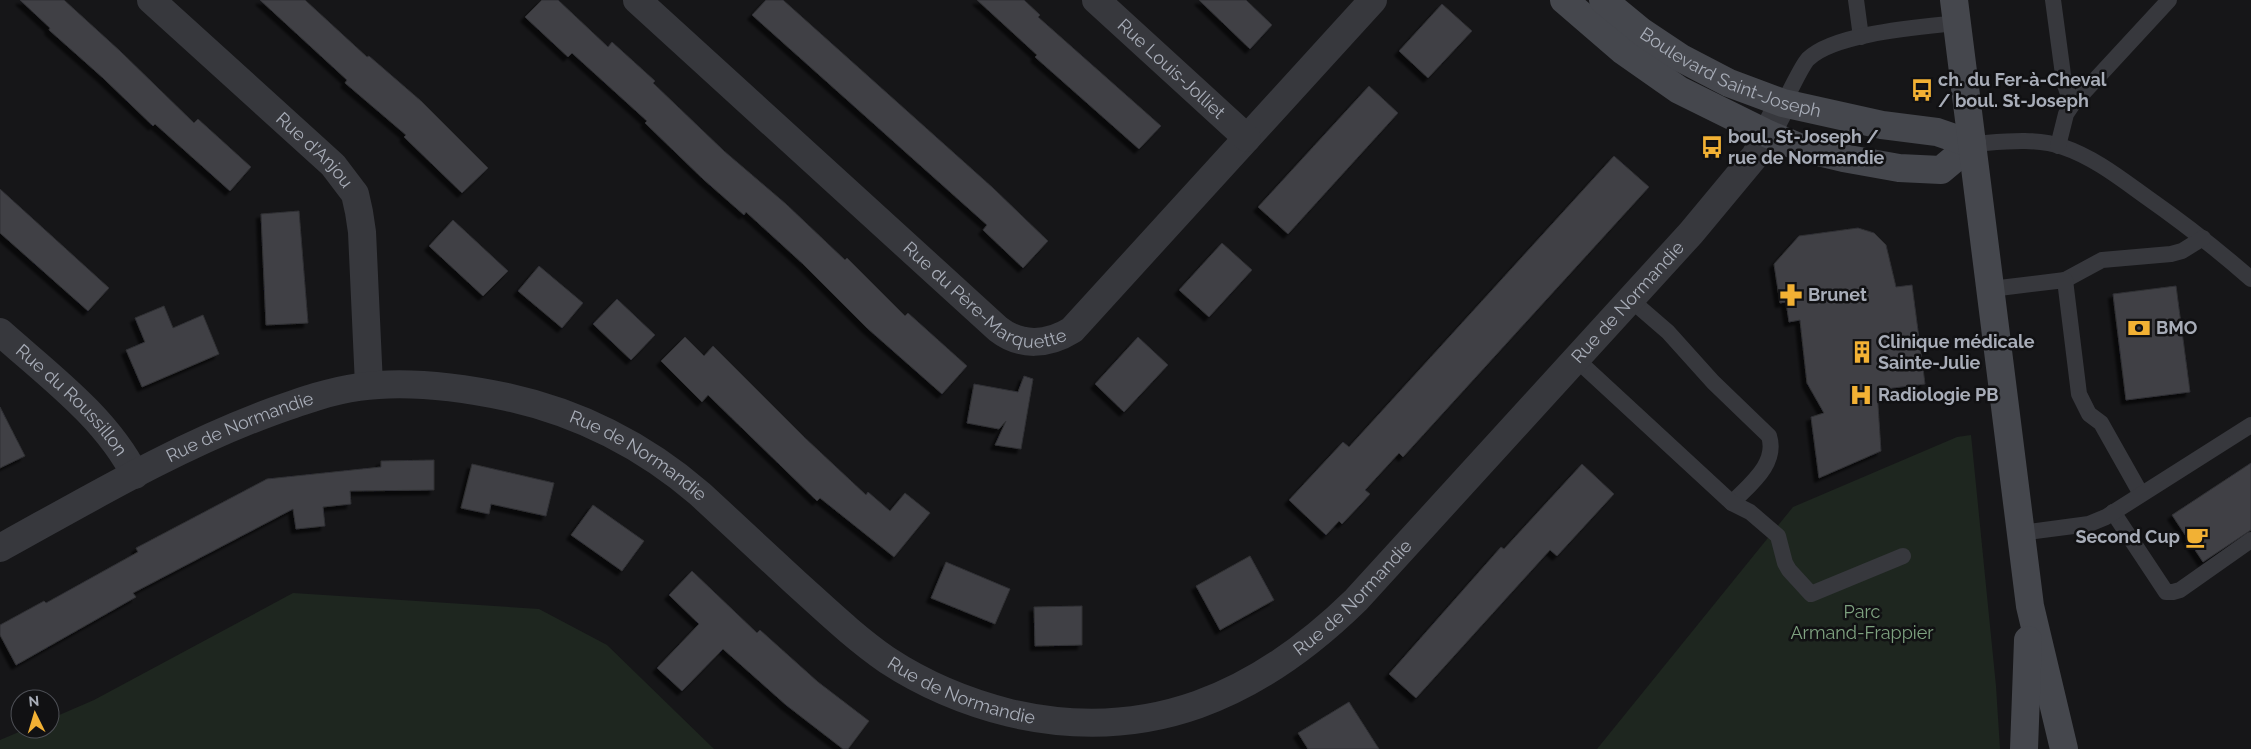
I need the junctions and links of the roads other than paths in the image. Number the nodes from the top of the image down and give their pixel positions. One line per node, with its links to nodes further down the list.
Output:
1 (152, 0): 25 (street, Rue d'Anjou)
2 (638, 0): 15 (street, Rue du Père-Marquette)
3 (1096, 0): 15 (street, Rue Louis-Jolliet)
4 (1374, 0): 15 (street, Rue du Père-Marquette)
5 (1564, 0): 14 (street, Boulevard Saint-Joseph)
6 (1602, 0): 12 (street, Boulevard Saint-Joseph)
7 (1856, 0): 11 (lane)
8 (2053, 0): 13 (lane)
9 (2168, 0): 13 (lane)
10 (1956, 12): 11 (lane); 16 (street)
11 (1861, 36): 12 (lane)
12 (1783, 103): 14 (street, Rue de Normandie); 16 (street, Boulevard Saint-Joseph)
13 (2072, 105): 17 (lane)
14 (1768, 134): 16 (street, Boulevard Saint-Joseph); 22 (street, Rue de Normandie)
15 (1247, 138)
16 (1972, 144): 17 (lane); 21 (street)
17 (2058, 146): 18 (lane)
18 (2203, 238): 19 (lane); 20 (lane)
19 (2251, 278)
20 (2064, 280): 21 (lane); 28 (lane)
21 (1991, 289): 31 (street)
22 (1631, 300): 24 (street, Rue de Normandie); 29 (lane)
23 (0, 332): 27 (street, Rue du Roussillon)
24 (1576, 359): 25 (street, Rue de Normandie); 29 (lane)
25 (369, 386): 27 (street, Rue de Normandie)
26 (2251, 425): 28 (lane)
27 (136, 475): 33 (street, Rue de Normandie)
28 (2141, 494): 30 (lane)
29 (1732, 504): 34 (lane)
30 (2113, 512): 31 (lane); 32 (lane)
31 (2021, 533): 35 (street)
32 (2251, 540)
33 (0, 548)
34 (1903, 556)
35 (2030, 606): 36 (street); 37 (street)
36 (2024, 749)
37 (2064, 749)

